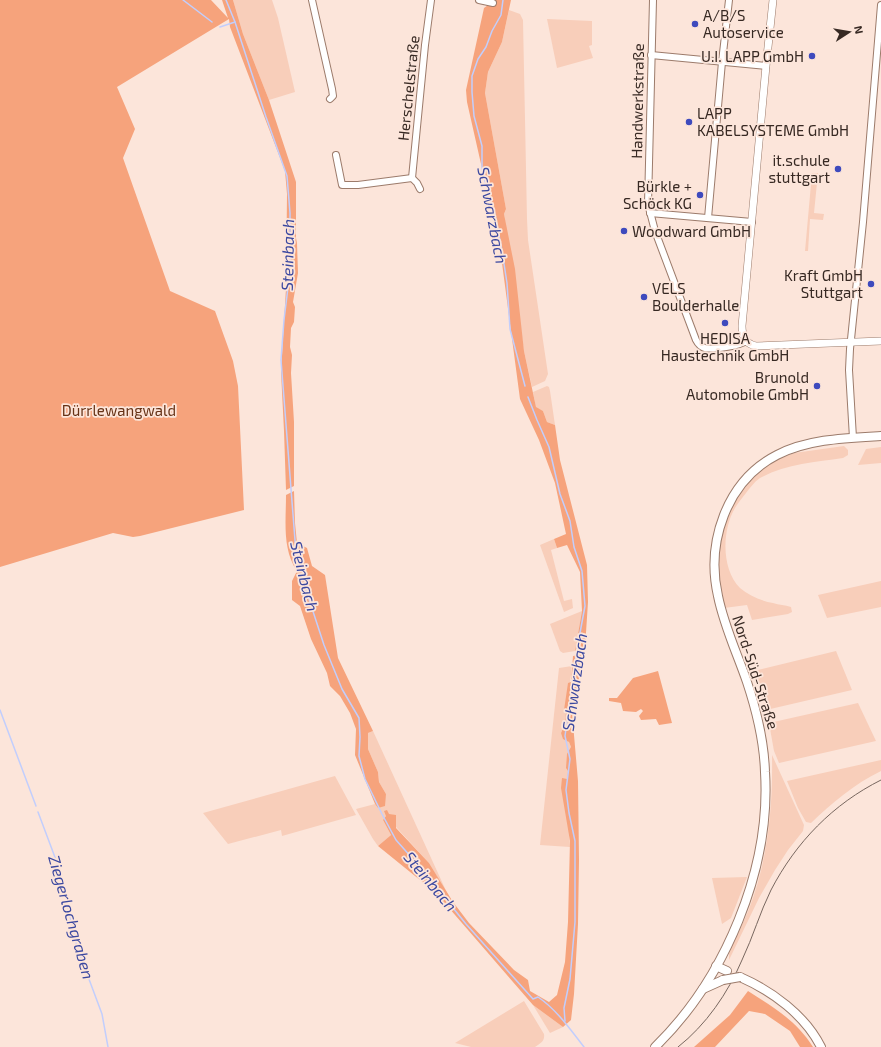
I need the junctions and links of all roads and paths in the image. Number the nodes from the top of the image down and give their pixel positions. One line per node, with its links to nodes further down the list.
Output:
1 (312, 0): 12 (street)
2 (431, 0): 14 (street, Herschelstraße)
3 (479, 0): 7 (street)
4 (653, 0): 9 (street, Handwerkstraße)
5 (729, 0): 10 (street)
6 (773, 0): 11 (street)
7 (494, 3)
8 (881, 5): 21 (street)
9 (651, 55): 10 (street); 16 (street, Handwerkstraße)
10 (722, 62): 11 (street); 17 (street)
11 (766, 66): 18 (street)
12 (330, 99)
13 (336, 155): 14 (street)
14 (412, 178): 15 (street)
15 (420, 189)
16 (650, 213): 17 (street); 19 (street, Handwerkstraße)
17 (708, 218): 18 (street)
18 (752, 222): 19 (street)
19 (746, 341): 21 (street)
20 (881, 341): 21 (street)
21 (851, 342): 23 (street)
22 (881, 436): 23 (main road, Nord-Süd-Straße)
23 (853, 438): 24 (main road, Nord-Süd-Straße)
24 (729, 940): 25 (main road, Nord-Süd-Straße); 27 (main road)
25 (716, 966): 26 (main road); 27 (main road, Nord-Süd-Straße)
26 (741, 977): 27 (main road, bridge); 29 (main road)
27 (701, 990): 28 (main road, Nord-Süd-Straße)
28 (655, 1047)
29 (821, 1047)

